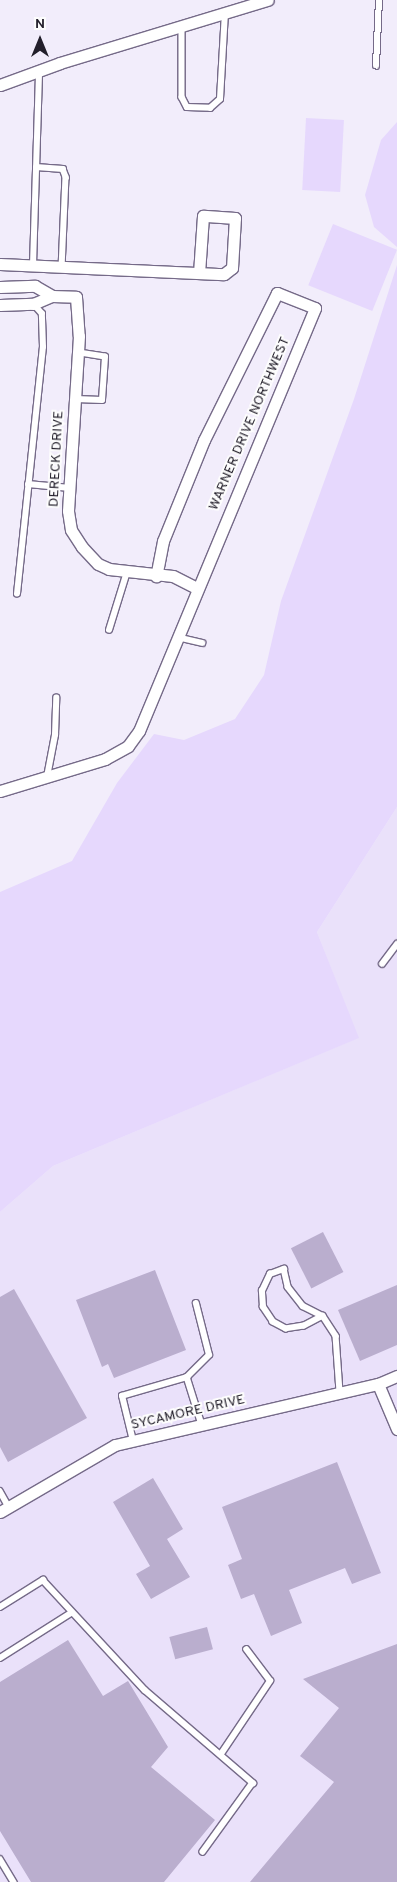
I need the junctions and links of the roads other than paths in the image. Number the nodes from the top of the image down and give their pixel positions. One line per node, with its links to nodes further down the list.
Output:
1 (268, 0): 3 (street)
2 (379, 0): 5 (lane)
3 (225, 13): 4 (street); 4 (lane)
4 (182, 26): 6 (street)
5 (376, 66)
6 (39, 70): 7 (street); 8 (lane)
7 (0, 85)
8 (36, 168): 10 (lane); 11 (lane)
9 (0, 264): 10 (street)
10 (33, 266): 11 (street)
11 (62, 267): 12 (street)
12 (199, 273): 12 (street)
13 (0, 287): 14 (street, DERECK DRIVE)
14 (52, 296): 15 (street, DERECK DRIVE); 17 (street, DERECK DRIVE)
15 (33, 304): 16 (street, DERECK DRIVE); 19 (lane)
16 (0, 305)
17 (79, 353): 18 (street, DERECK DRIVE); 18 (lane)
18 (76, 399): 20 (street, DERECK DRIVE)
19 (28, 484): 20 (lane); 24 (lane)
20 (70, 488): 21 (street, DERECK DRIVE)
21 (128, 572): 22 (street, DERECK DRIVE); 25 (lane)
22 (156, 576): 23 (street, DERECK DRIVE); 23 (street, WARNER DRIVE NORTHWEST)
23 (197, 588): 26 (street, WARNER DRIVE NORTHWEST)
24 (17, 594)
25 (109, 630)
26 (177, 637): 27 (lane); 29 (street, WARNER DRIVE NORTHWEST)
27 (202, 643)
28 (56, 698): 29 (lane)
29 (47, 777): 30 (street, WARNER DRIVE NORTHWEST)
30 (0, 792)
31 (397, 944): 32 (lane)
32 (382, 964)
33 (196, 1304): 36 (lane)
34 (323, 1316): 34 (lane); 38 (lane)
35 (397, 1376): 37 (street, SYCAMORE DRIVE)
36 (187, 1377): 39 (lane); 41 (lane)
37 (378, 1384): 38 (street, SYCAMORE DRIVE); 40 (street)
38 (340, 1392): 39 (street, SYCAMORE DRIVE)
39 (202, 1425): 41 (street, SYCAMORE DRIVE)
40 (397, 1429)
41 (133, 1441): 43 (street, SYCAMORE DRIVE)
42 (0, 1491): 43 (lane)
43 (4, 1509)
44 (0, 1607): 45 (lane)
45 (71, 1613): 47 (lane); 48 (lane)
46 (247, 1650): 48 (lane)
47 (0, 1658)
48 (221, 1754): 49 (lane)
49 (203, 1852)
50 (0, 1859): 51 (lane)
51 (14, 1882)

